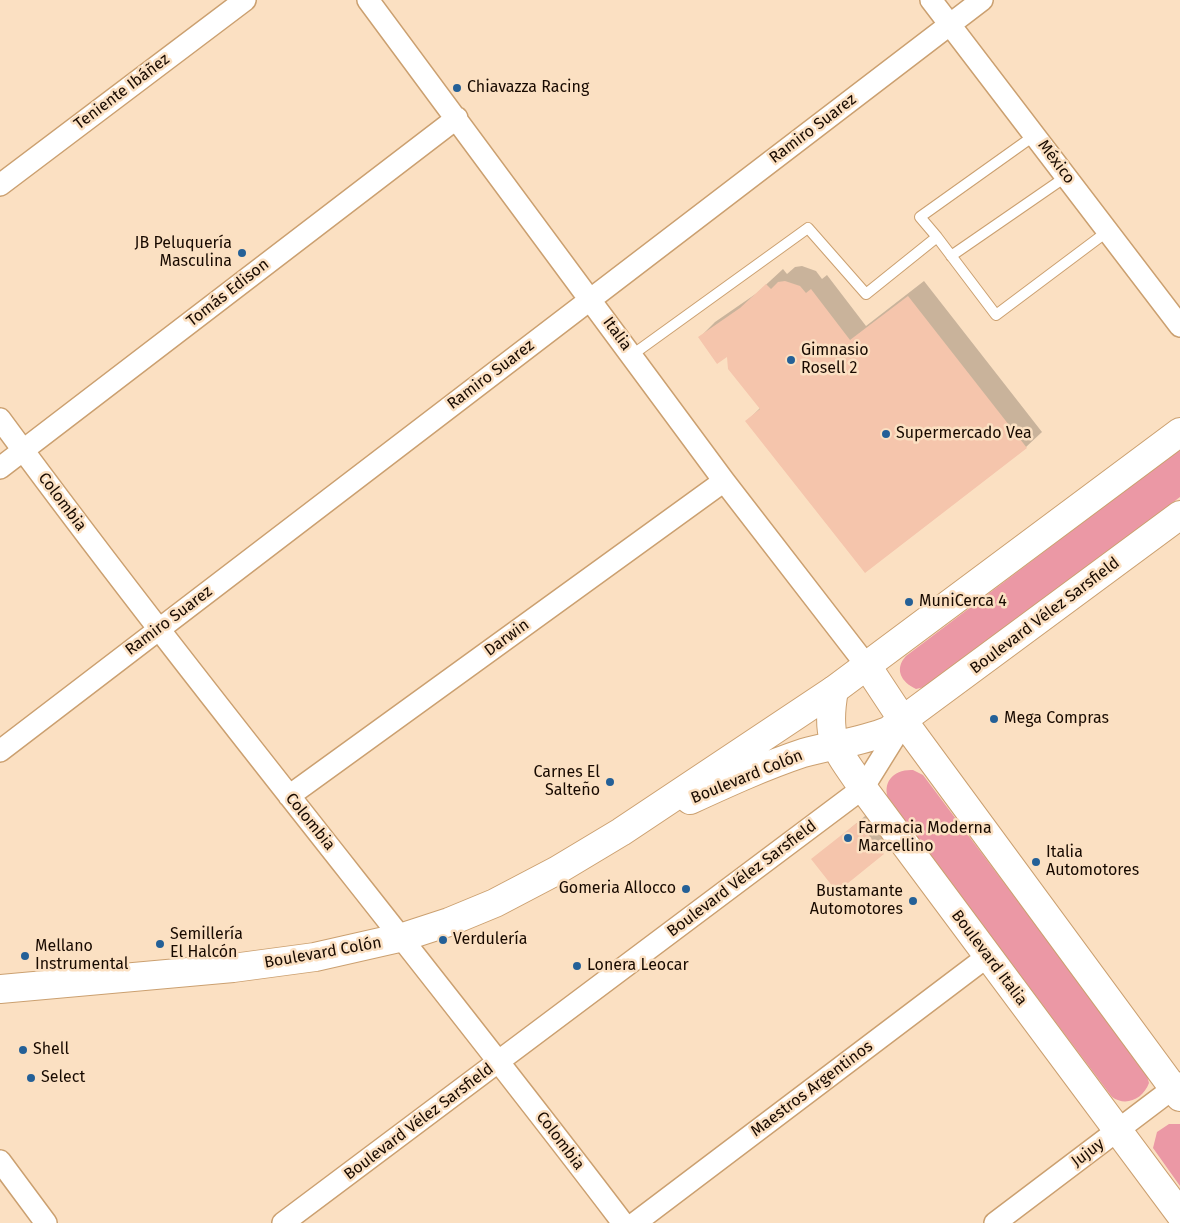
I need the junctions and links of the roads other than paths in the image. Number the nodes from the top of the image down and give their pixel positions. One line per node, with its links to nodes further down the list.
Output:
1 (245, 0): 9 (street, Teniente Ibáñez)
2 (368, 0): 6 (street, Italia)
3 (931, 0): 5 (street, México)
4 (982, 0): 5 (street, Ramiro Suarez)
5 (950, 24): 7 (street, México); 13 (street, Ramiro Suarez)
6 (456, 118): 13 (street, Italia); 18 (street, Tomás Edison)
7 (1035, 135): 8 (street, México); 11 (lane)
8 (1067, 176): 10 (street, México); 12 (lane)
9 (0, 184)
10 (1108, 231): 12 (lane); 14 (street, México)
11 (937, 237): 12 (lane); 15 (lane)
12 (951, 256)
13 (591, 299): 15 (street, Italia); 22 (street, Ramiro Suarez)
14 (1180, 326)
15 (632, 355): 20 (street, Italia)
16 (0, 420): 18 (street, Colombia)
17 (1180, 432): 23 (main road)
18 (23, 451): 19 (street, Tomás Edison); 22 (street, Colombia)
19 (0, 468)
20 (724, 481): 23 (street, Italia); 29 (street, Darwin)
21 (1180, 515): 25 (main road, Boulevard Vélez Sarsfield)
22 (159, 629): 27 (street, Ramiro Suarez); 29 (street, Colombia)
23 (867, 666): 24 (main road); 25 (main road)
24 (834, 690): 26 (main road, Boulevard Italia); 30 (main road, Boulevard Colón)
25 (904, 722): 26 (main road, Boulevard Colón); 28 (street, Boulevard Vélez Sarsfield); 35 (main road)
26 (834, 746): 28 (main road, Boulevard Italia); 30 (main road, Boulevard Colón)
27 (0, 751)
28 (863, 788): 32 (main road, Boulevard Italia); 34 (street, Boulevard Vélez Sarsfield)
29 (289, 796): 31 (street, Colombia)
30 (621, 832): 31 (main road, Boulevard Colón)
31 (403, 938): 33 (main road, Boulevard Colón); 34 (street, Colombia)
32 (988, 956): 36 (main road, Boulevard Italia); 42 (street, Maestros Argentinos)
33 (0, 988)
34 (501, 1061): 40 (street, Boulevard Vélez Sarsfield); 41 (street, Colombia)
35 (1178, 1089): 36 (street, Jujuy)
36 (1118, 1131): 38 (main road, Boulevard Italia); 43 (street, Jujuy)
37 (0, 1161): 39 (street)
38 (1180, 1214)
39 (46, 1223)
40 (283, 1223)
41 (623, 1223)
42 (635, 1223)
43 (995, 1223)

